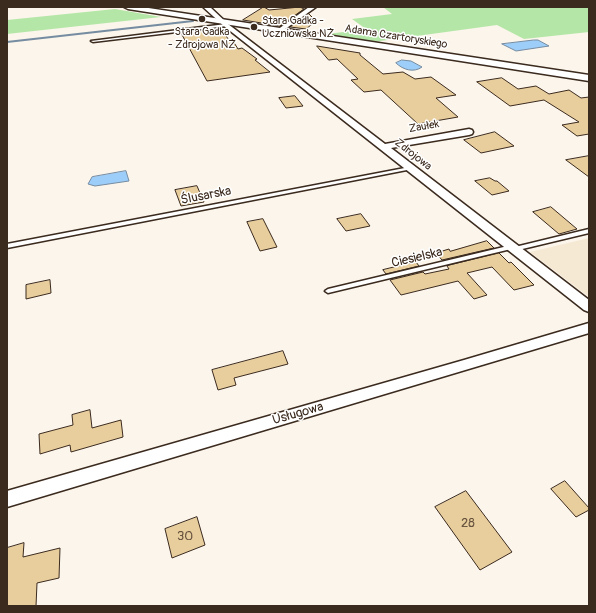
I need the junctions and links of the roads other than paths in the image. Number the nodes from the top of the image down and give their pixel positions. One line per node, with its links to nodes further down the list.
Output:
1 (128, 7): 4 (street, Adama Czartoryskiego)
2 (206, 7): 4 (street, Zdrojowa)
3 (313, 7): 5 (street)
4 (224, 24): 5 (street, Adama Czartoryskiego); 6 (lane); 9 (street, Zdrojowa)
5 (279, 31): 7 (street, Adama Czartoryskiego)
6 (93, 41)
7 (587, 77)
8 (469, 132): 9 (street, Zaułek)
9 (383, 147): 10 (street, Zdrojowa)
10 (410, 168): 12 (lane, Ślusarska); 13 (street, Zdrojowa)
11 (589, 231): 13 (lane, Ciesielska)
12 (7, 246)
13 (513, 248): 14 (lane, Ciesielska); 15 (street, Zdrojowa)
14 (328, 291)
15 (589, 307)
16 (589, 328): 17 (street, Usługowa)
17 (7, 499)

